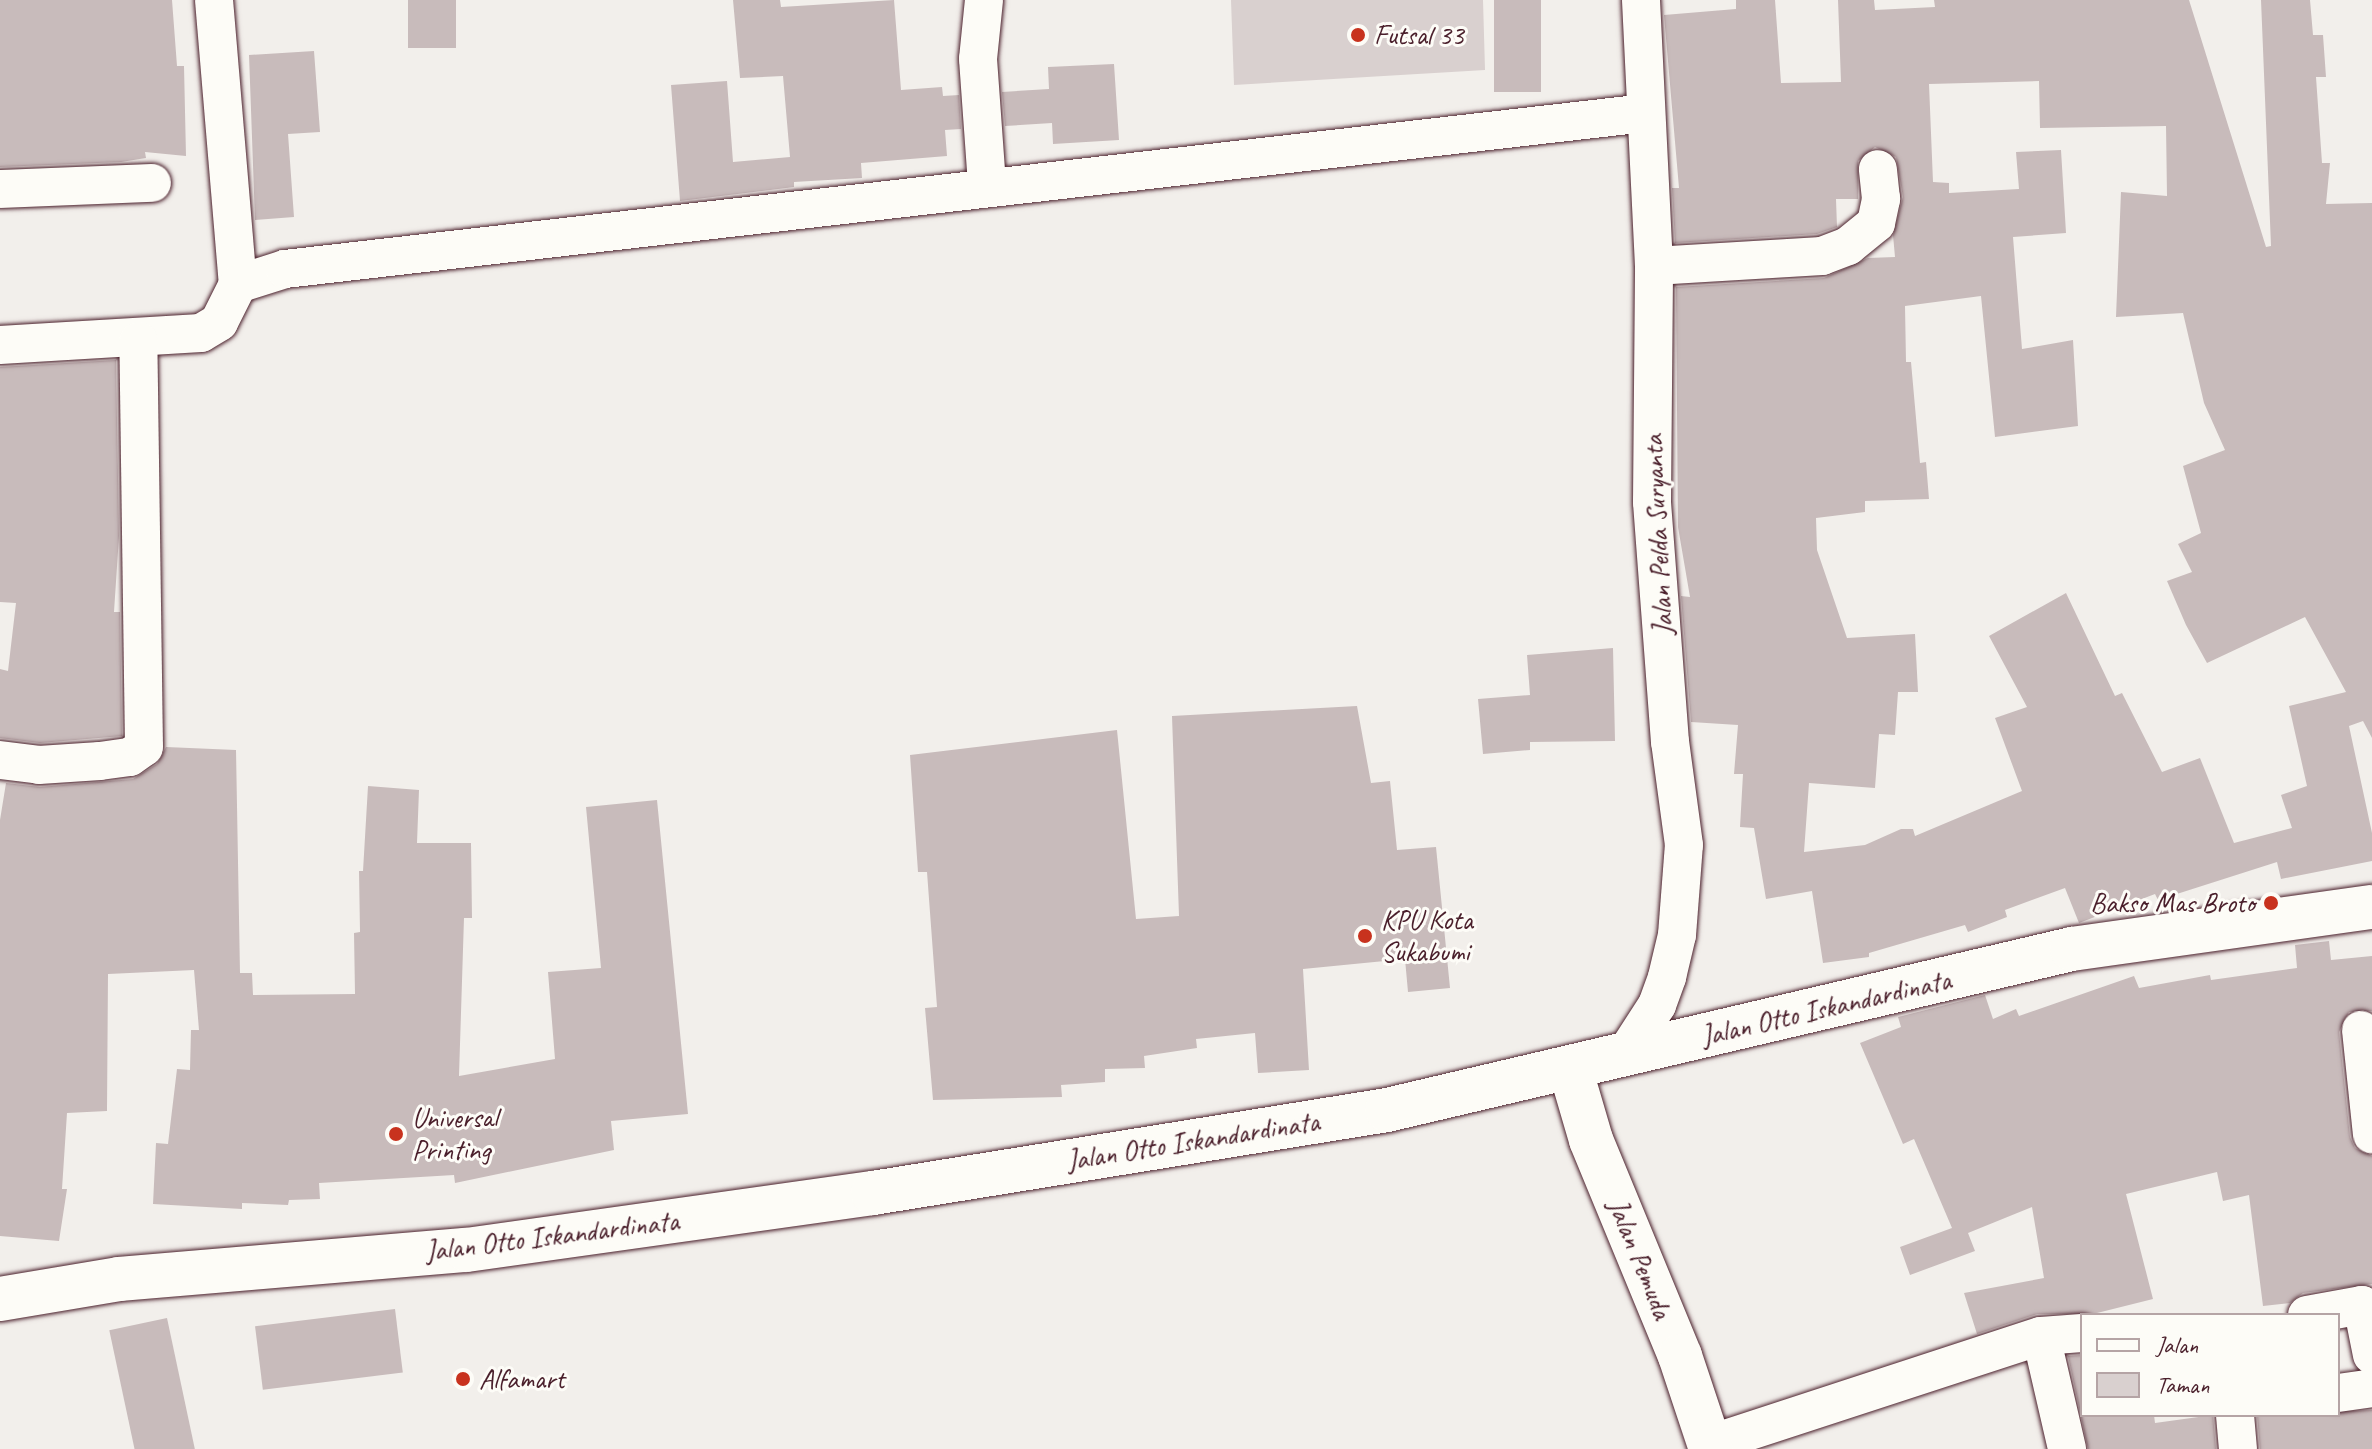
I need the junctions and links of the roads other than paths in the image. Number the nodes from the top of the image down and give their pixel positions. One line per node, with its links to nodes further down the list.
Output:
1 (214, 0): 10 (street)
2 (984, 0): 7 (street)
3 (1641, 0): 4 (street, Jalan Pelda Suryanta)
4 (1646, 113): 7 (street); 9 (street, Jalan Pelda Suryanta)
5 (1878, 169): 9 (street)
6 (152, 183): 8 (street)
7 (987, 185): 10 (street)
8 (0, 189)
9 (1654, 266): 16 (street, Jalan Pelda Suryanta)
10 (238, 284): 11 (street)
11 (138, 341): 12 (street); 13 (street)
12 (0, 345)
13 (0, 760)
14 (2372, 907): 16 (main road, Jalan Otto Iskandardinata)
15 (2361, 1030): 18 (street)
16 (1624, 1056): 17 (main road, Jalan Otto Iskandardinata)
17 (1570, 1068): 19 (main road, Jalan Otto Iskandardinata); 27 (main road, Jalan Pemuda)
18 (2372, 1134)
19 (0, 1299)
20 (2318, 1313): 23 (street)
21 (2080, 1333): 22 (street)
22 (2041, 1336): 27 (street); 28 (street)
23 (2372, 1355)
24 (2372, 1388): 25 (street)
25 (2340, 1393)
26 (2235, 1417): 29 (street)
27 (1710, 1446)
28 (2067, 1449)
29 (2238, 1449)

